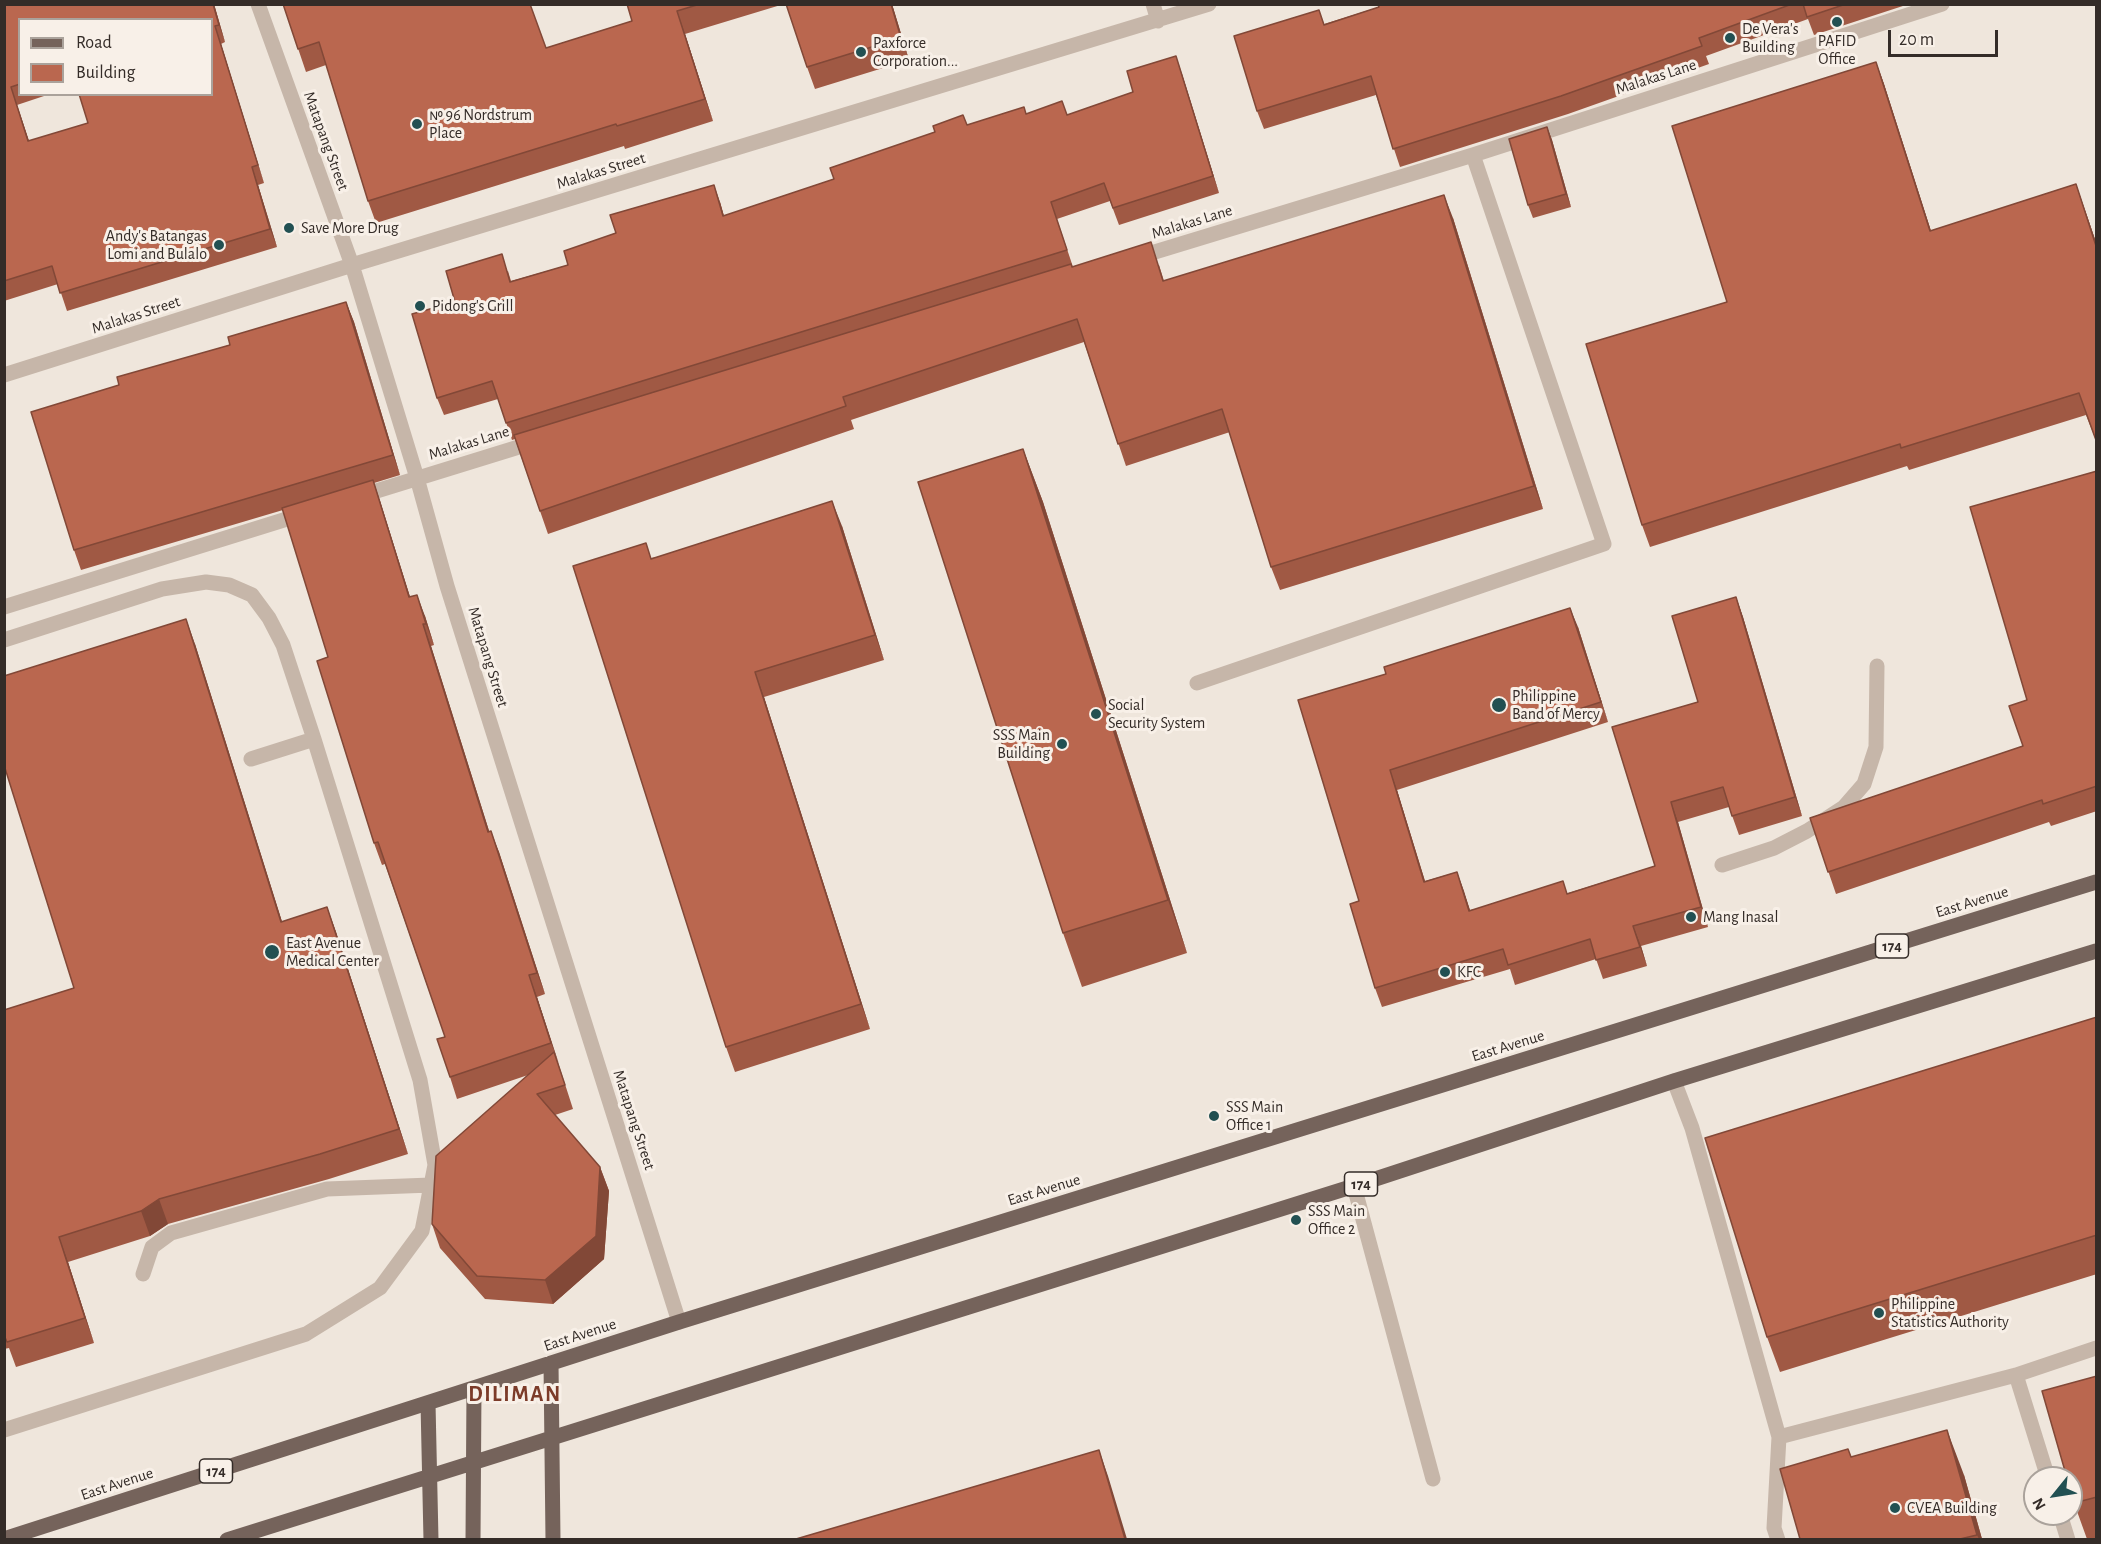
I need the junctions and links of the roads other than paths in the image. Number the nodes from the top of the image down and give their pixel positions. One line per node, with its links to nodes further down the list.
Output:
1 (258, 4): 8 (street, Matapang Street)
2 (1154, 4): 5 (street)
3 (1209, 4): 5 (street, Malakas Street)
4 (1942, 4): 6 (street, Malakas Lane)
5 (1158, 21): 8 (street, Malakas Street)
6 (1475, 160): 7 (street, Malakas Lane); 17 (street)
7 (1117, 264)
8 (352, 265): 9 (street, Malakas Street); 11 (street, Matapang Street)
9 (4, 375)
10 (555, 436): 11 (street, Malakas Lane)
11 (417, 478): 12 (street, Malakas Lane); 27 (street, Matapang Street)
12 (339, 502)
13 (317, 509): 14 (street)
14 (4, 607)
15 (4, 640): 18 (street)
16 (1877, 666): 20 (street)
17 (1197, 683)
18 (314, 739): 19 (street); 24 (street)
19 (251, 759)
20 (1722, 865)
21 (2097, 882): 27 (main road, East Avenue / 174)
22 (2097, 951): 23 (main road, 174)
23 (1674, 1082): 25 (main road, 174); 34 (street)
24 (431, 1185): 26 (street); 33 (street)
25 (1354, 1186): 35 (main road, 174); 39 (street)
26 (143, 1274)
27 (679, 1322): 29 (main road, East Avenue / 174)
28 (2097, 1348): 30 (street)
29 (552, 1363): 31 (main road, East Avenue / 174); 35 (main road)
30 (2016, 1375): 34 (street); 37 (street)
31 (474, 1388): 32 (main road, East Avenue / 174); 36 (main road)
32 (428, 1403): 38 (main road); 40 (main road, East Avenue / 174)
33 (4, 1430)
34 (1779, 1437): 45 (street)
35 (553, 1438): 36 (main road, 174); 44 (main road)
36 (476, 1461): 38 (main road, 174); 43 (main road)
37 (2044, 1466)
38 (429, 1476): 41 (main road, 174); 42 (main road)
39 (1433, 1479)
40 (4, 1539)
41 (227, 1539)
42 (431, 1539)
43 (473, 1539)
44 (553, 1539)
45 (1778, 1539)

